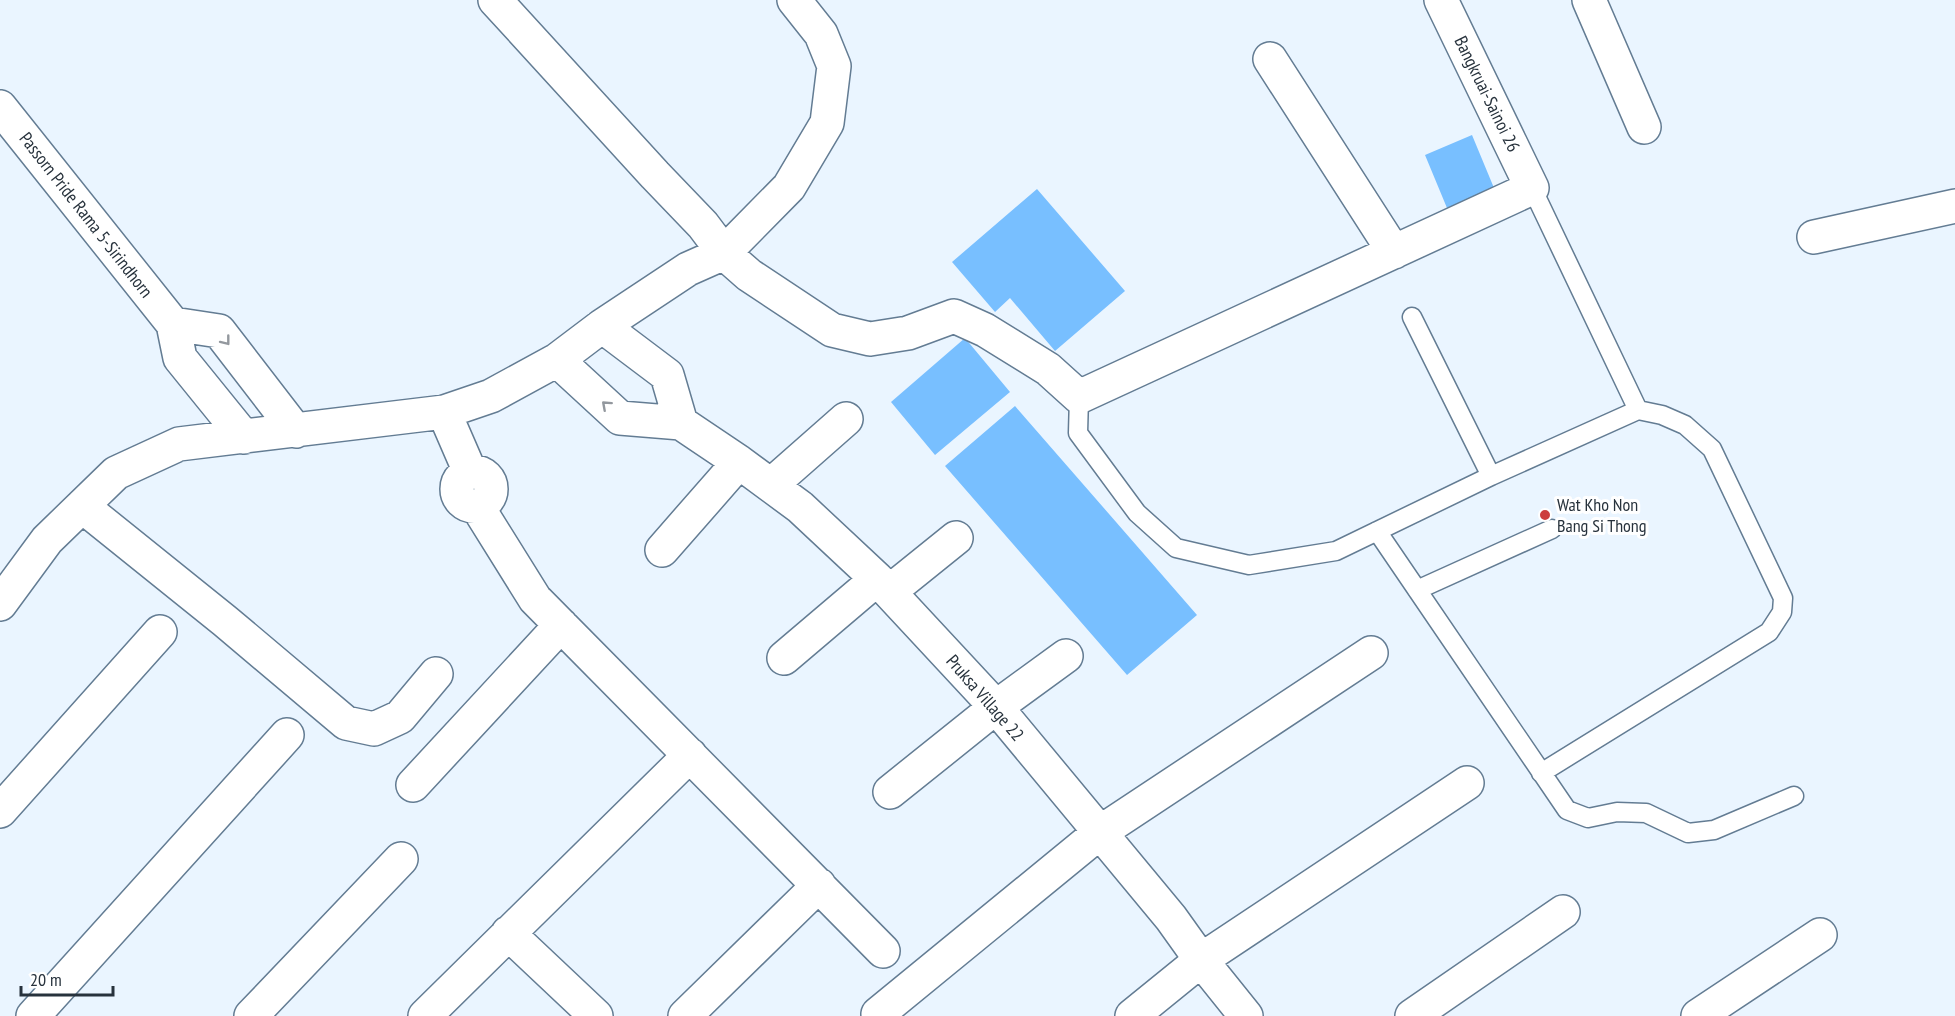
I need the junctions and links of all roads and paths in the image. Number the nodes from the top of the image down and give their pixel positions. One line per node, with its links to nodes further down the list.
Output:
1 (495, 0): 12 (street)
2 (794, 0): 12 (street)
3 (1441, 0): 8 (street, Bangkruai-Sainoi 26)
4 (1589, 0): 7 (street)
5 (1270, 59): 11 (street)
6 (0, 107): 14 (street, Passorn Pride Rama 5-Sirindhorn)
7 (1644, 127)
8 (1532, 188): 11 (street); 18 (lane)
9 (1955, 206): 10 (street)
10 (1814, 237)
11 (1394, 252): 17 (street)
12 (724, 253): 15 (street); 17 (street)
13 (1412, 317): 25 (lane)
14 (173, 324): 22 (street, one-way to 22); 23 (street)
15 (602, 326): 16 (street); 21 (street)
16 (557, 360): 19 (street); 21 (street, one-way to 16)
17 (1079, 397): 29 (lane)
18 (1638, 410): 25 (lane); 44 (lane)
19 (444, 412): 22 (street); 35 (street)
20 (846, 419): 26 (street)
21 (681, 423): 24 (street, Pruksa Village 22)
22 (296, 431): 23 (street)
23 (244, 437): 27 (street)
24 (739, 462): 26 (street, Pruksa Village 22); 31 (street)
25 (1491, 477): 29 (lane)
26 (771, 485): 32 (street, Pruksa Village 22)
27 (82, 506): 34 (street); 40 (street)
28 (1552, 529): 33 (lane)
29 (1377, 531): 33 (lane)
30 (956, 538): 32 (street)
31 (662, 550)
32 (883, 586): 39 (street); 41 (street, Pruksa Village 22)
33 (1417, 590): 44 (lane)
34 (0, 604)
35 (561, 625): 43 (street); 46 (street)
36 (160, 632): 49 (street)
37 (1371, 653): 50 (street)
38 (1066, 656): 41 (street)
39 (784, 658)
40 (436, 674)
41 (996, 707): 47 (street); 50 (street, Pruksa Village 22)
42 (287, 735): 59 (street)
43 (690, 755): 52 (street); 54 (street)
44 (1541, 773): 48 (lane)
45 (1467, 783): 57 (street)
46 (413, 785)
47 (890, 792)
48 (1794, 796)
49 (0, 811)
50 (1099, 833): 57 (street, Pruksa Village 22); 58 (street)
51 (401, 859): 60 (street)
52 (819, 885): 56 (street); 63 (street)
53 (1563, 912): 66 (street)
54 (508, 933): 61 (street); 62 (street)
55 (1820, 935): 67 (street)
56 (883, 951)
57 (1200, 960): 64 (street); 65 (street, Pruksa Village 22)
58 (878, 1014)
59 (33, 1016)
60 (251, 1016)
61 (425, 1016)
62 (596, 1016)
63 (685, 1016)
64 (1132, 1016)
65 (1246, 1016)
66 (1412, 1016)
67 (1698, 1016)

